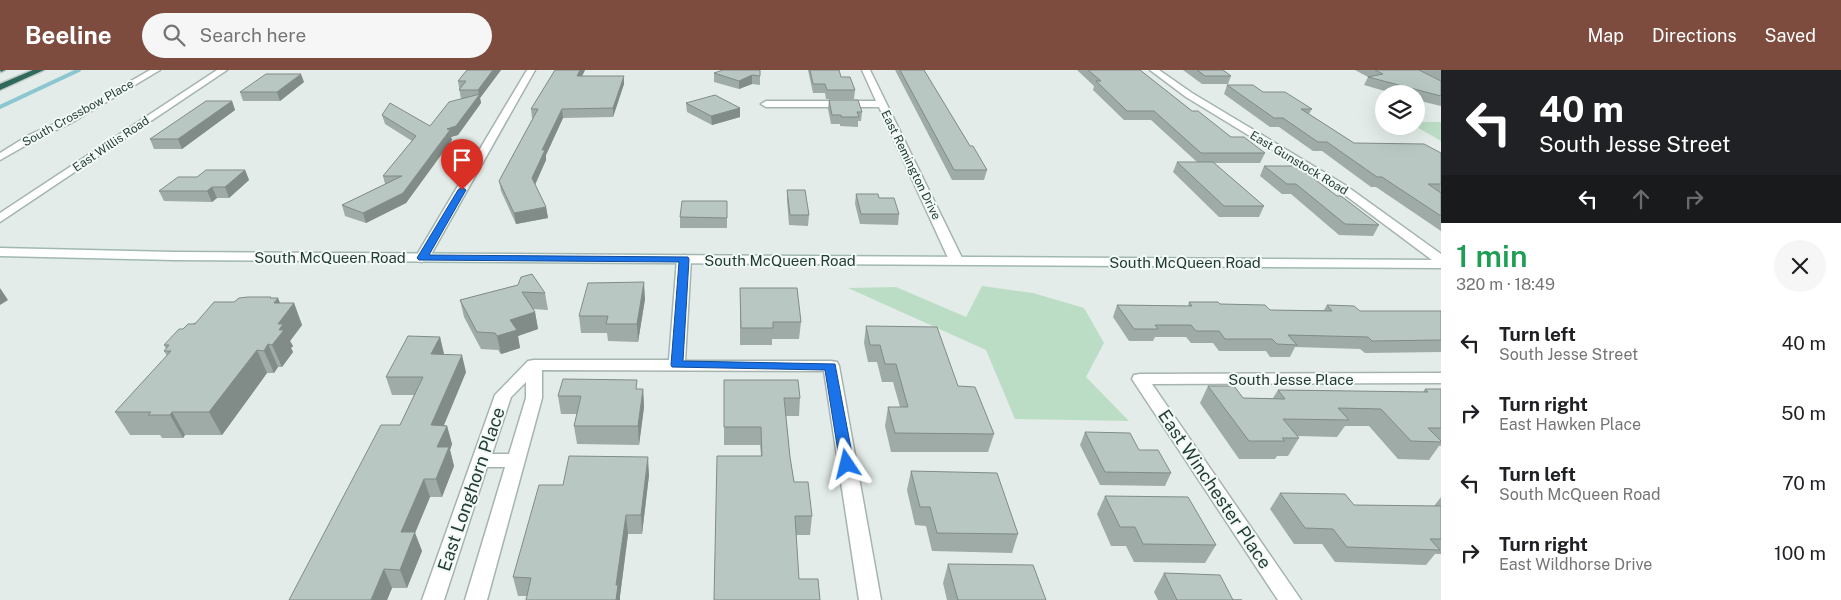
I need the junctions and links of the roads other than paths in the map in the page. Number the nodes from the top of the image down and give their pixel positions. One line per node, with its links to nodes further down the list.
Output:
1 (40, 70): 7 (highway)
2 (156, 70): 10 (street, South Crossbow Place)
3 (223, 70): 11 (street, East Willis Road)
4 (531, 70): 13 (street)
5 (866, 70): 9 (street, East Remington Drive)
6 (1154, 70): 16 (street, East Gunstock Road)
7 (0, 87)
8 (766, 104): 9 (street)
9 (882, 104): 15 (street, East Remington Drive)
10 (0, 157)
11 (0, 218)
12 (0, 252): 13 (street, South McQueen Road)
13 (422, 258): 14 (street, South McQueen Road)
14 (684, 259): 15 (street, South McQueen Road); 19 (street)
15 (956, 260): 17 (street, South McQueen Road)
16 (1441, 260)
17 (1441, 264)
18 (534, 365): 19 (street); 22 (street, East Longhorn Place); 23 (street, East Longhorn Place)
19 (676, 365): 26 (street)
20 (1441, 378): 21 (street, South Jesse Place)
21 (1140, 379): 27 (street, East Winchester Place)
22 (516, 460): 23 (street); 25 (street, East Longhorn Place)
23 (481, 461): 24 (street, East Longhorn Place)
24 (433, 600)
25 (476, 600)
26 (870, 600)
27 (1290, 600)

